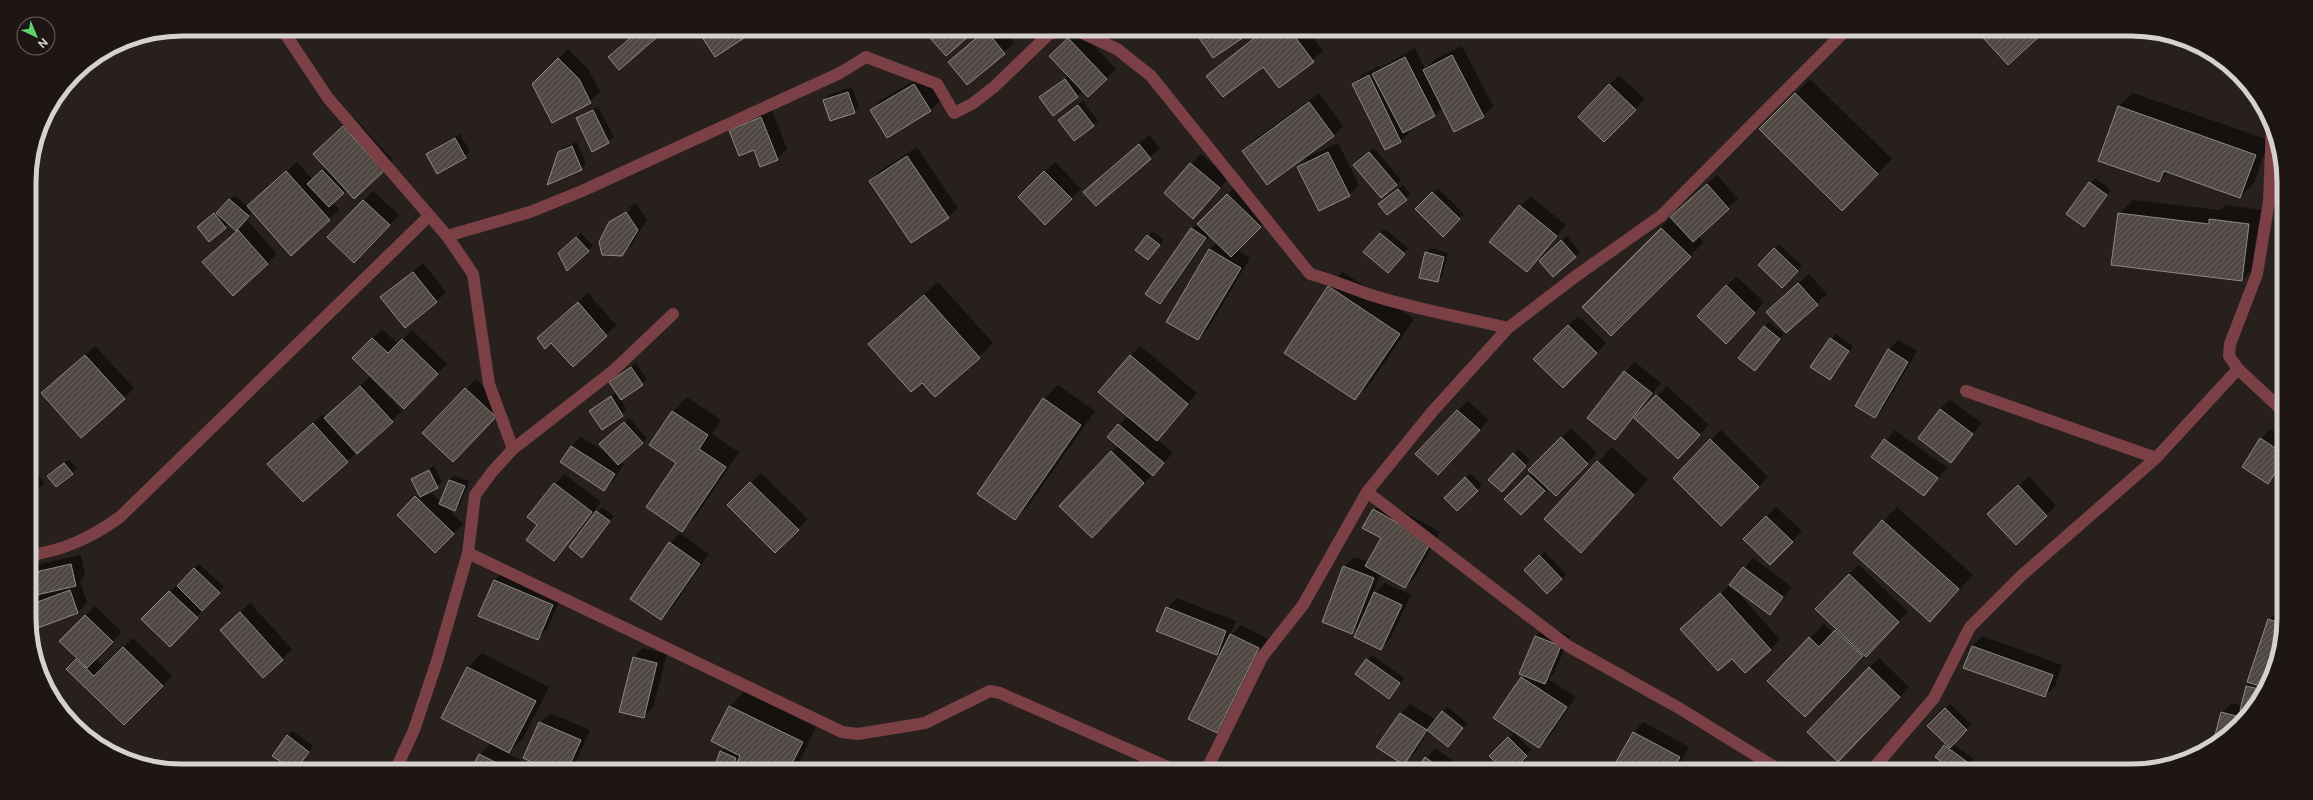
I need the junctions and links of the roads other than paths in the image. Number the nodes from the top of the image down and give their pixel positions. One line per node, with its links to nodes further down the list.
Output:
1 (287, 36): 6 (street)
2 (1047, 36): 7 (street)
3 (1089, 36): 9 (street)
4 (1840, 36): 9 (street)
5 (2271, 142): 10 (street)
6 (429, 216): 7 (street); 17 (street)
7 (447, 236): 13 (street)
8 (674, 314): 13 (street)
9 (1508, 328): 15 (street)
10 (2238, 369): 12 (street); 14 (street)
11 (1966, 391): 14 (street)
12 (2277, 405)
13 (513, 449): 16 (street)
14 (2156, 458): 22 (street)
15 (1367, 492): 20 (street); 21 (street)
16 (468, 553): 18 (street); 19 (street)
17 (36, 554)
18 (399, 764)
19 (1161, 764)
20 (1209, 764)
21 (1769, 764)
22 (1877, 764)

